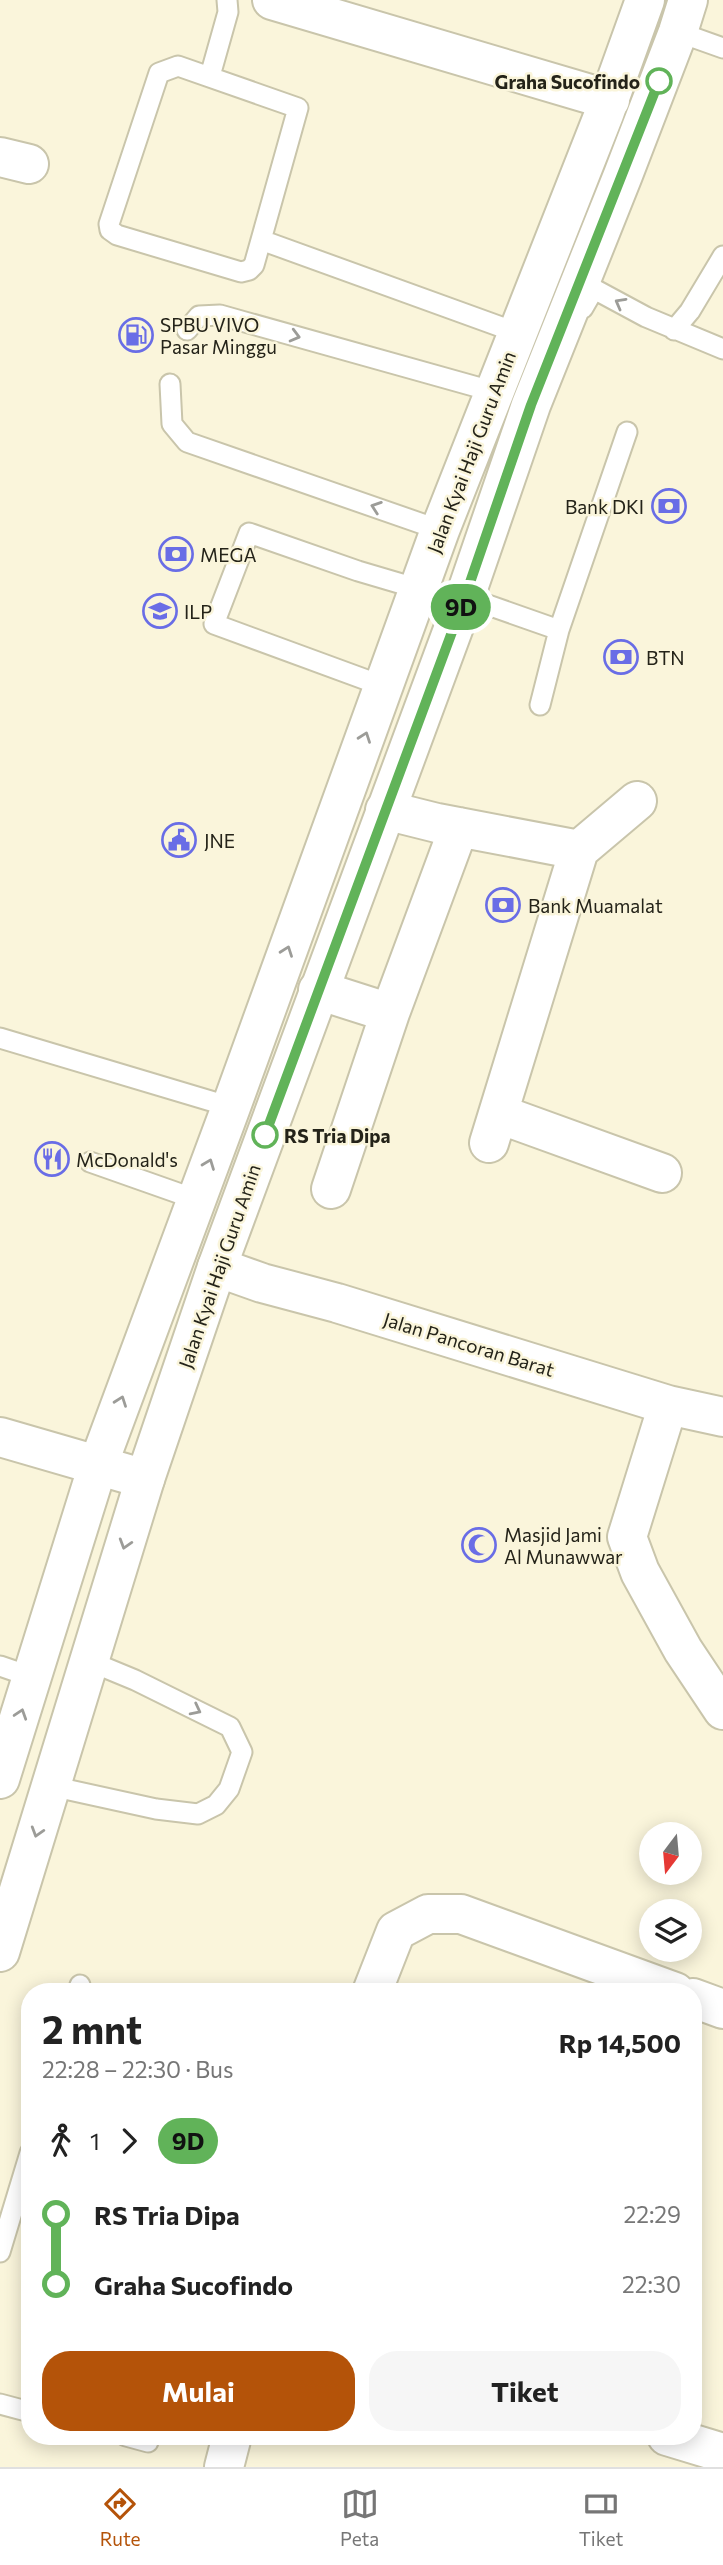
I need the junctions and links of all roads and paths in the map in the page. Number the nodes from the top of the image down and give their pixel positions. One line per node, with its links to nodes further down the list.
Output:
1 (227, 0): 5 (lane)
2 (272, 0): 6 (main road)
3 (645, 0): 6 (main road, Jalan Kyai Haji Guru Amin)
4 (699, 30): 15 (main road, Jalan Kyai Haji Guru Amin)
5 (210, 76): 7 (lane); 7 (lane)
6 (610, 100): 11 (main road, Jalan Kyai Haji Guru Amin)
7 (261, 240): 11 (lane)
8 (723, 256): 10 (lane)
9 (187, 330): 14 (lane, one-way to 14)
10 (674, 330): 12 (lane); 15 (lane, one-way to 15)
11 (518, 333): 14 (main road, Jalan Kyai Haji Guru Amin)
12 (723, 349)
13 (170, 384): 17 (lane, one-way to 13)
14 (495, 392): 17 (main road, Jalan Kyai Haji Guru Amin)
15 (531, 405): 19 (main road, Jalan Kyai Haji Guru Amin)
16 (627, 432): 20 (lane)
17 (440, 530): 18 (main road, Jalan Kyai Haji Guru Amin)
18 (419, 589): 21 (main road, Jalan Kyai Haji Guru Amin); 21 (lane)
19 (470, 599): 20 (lane); 25 (main road, Jalan Kyai Haji Guru Amin)
20 (559, 630): 22 (lane)
21 (383, 686): 23 (main road, Jalan Kyai Haji Guru Amin, one-way to 21)
22 (540, 705)
23 (343, 798): 25 (main road); 30 (main road, Jalan Kyai Haji Guru Amin, one-way to 23)
24 (637, 801): 27 (main road)
25 (393, 812): 26 (main road); 28 (main road, Jalan Kyai Haji Guru Amin)
26 (448, 825): 27 (main road); 28 (main road)
27 (579, 850): 32 (main road)
28 (355, 1002): 33 (main road); 35 (main road, Jalan Kyai Haji Guru Amin)
29 (0, 1038): 30 (lane)
30 (231, 1107): 34 (main road, Jalan Kyai Haji Guru Amin, one-way to 30)
31 (90, 1162): 34 (lane)
32 (662, 1173)
33 (331, 1189)
34 (195, 1199): 39 (main road, Jalan Kyai Haji Guru Amin, one-way to 34)
35 (239, 1275): 36 (main road, Jalan Pancoran Barat); 40 (main road, Jalan Kyai Haji Guru Amin)
36 (668, 1405): 37 (main road, Jalan Pancoran Barat); 43 (main road)
37 (723, 1417)
38 (0, 1437): 39 (main road)
39 (98, 1465): 40 (main road); 42 (main road, Jalan Kyai Haji Guru Amin)
40 (145, 1479): 41 (main road, Jalan Kyai Haji Guru Amin, one-way to 41)
41 (97, 1665): 45 (main road, Jalan Kyai Haji Guru Amin); 45 (lane, one-way to 45)
42 (16, 1671): 44 (main road, Jalan Kyai Haji Guru Amin, one-way to 42)
43 (723, 1710)
44 (0, 1779)
45 (61, 1788): 46 (main road, Jalan Kyai Haji Guru Amin, one-way to 46)
46 (0, 1952)
47 (376, 1983): 48 (main road)
48 (650, 1983)
49 (702, 2001): 50 (main road)
50 (723, 2009)
51 (21, 2183): 52 (lane)
52 (0, 2252)
53 (0, 2404): 54 (lane)
54 (21, 2410)
55 (230, 2445): 58 (main road)
56 (687, 2445): 57 (main road)
57 (712, 2456)
58 (224, 2467)

